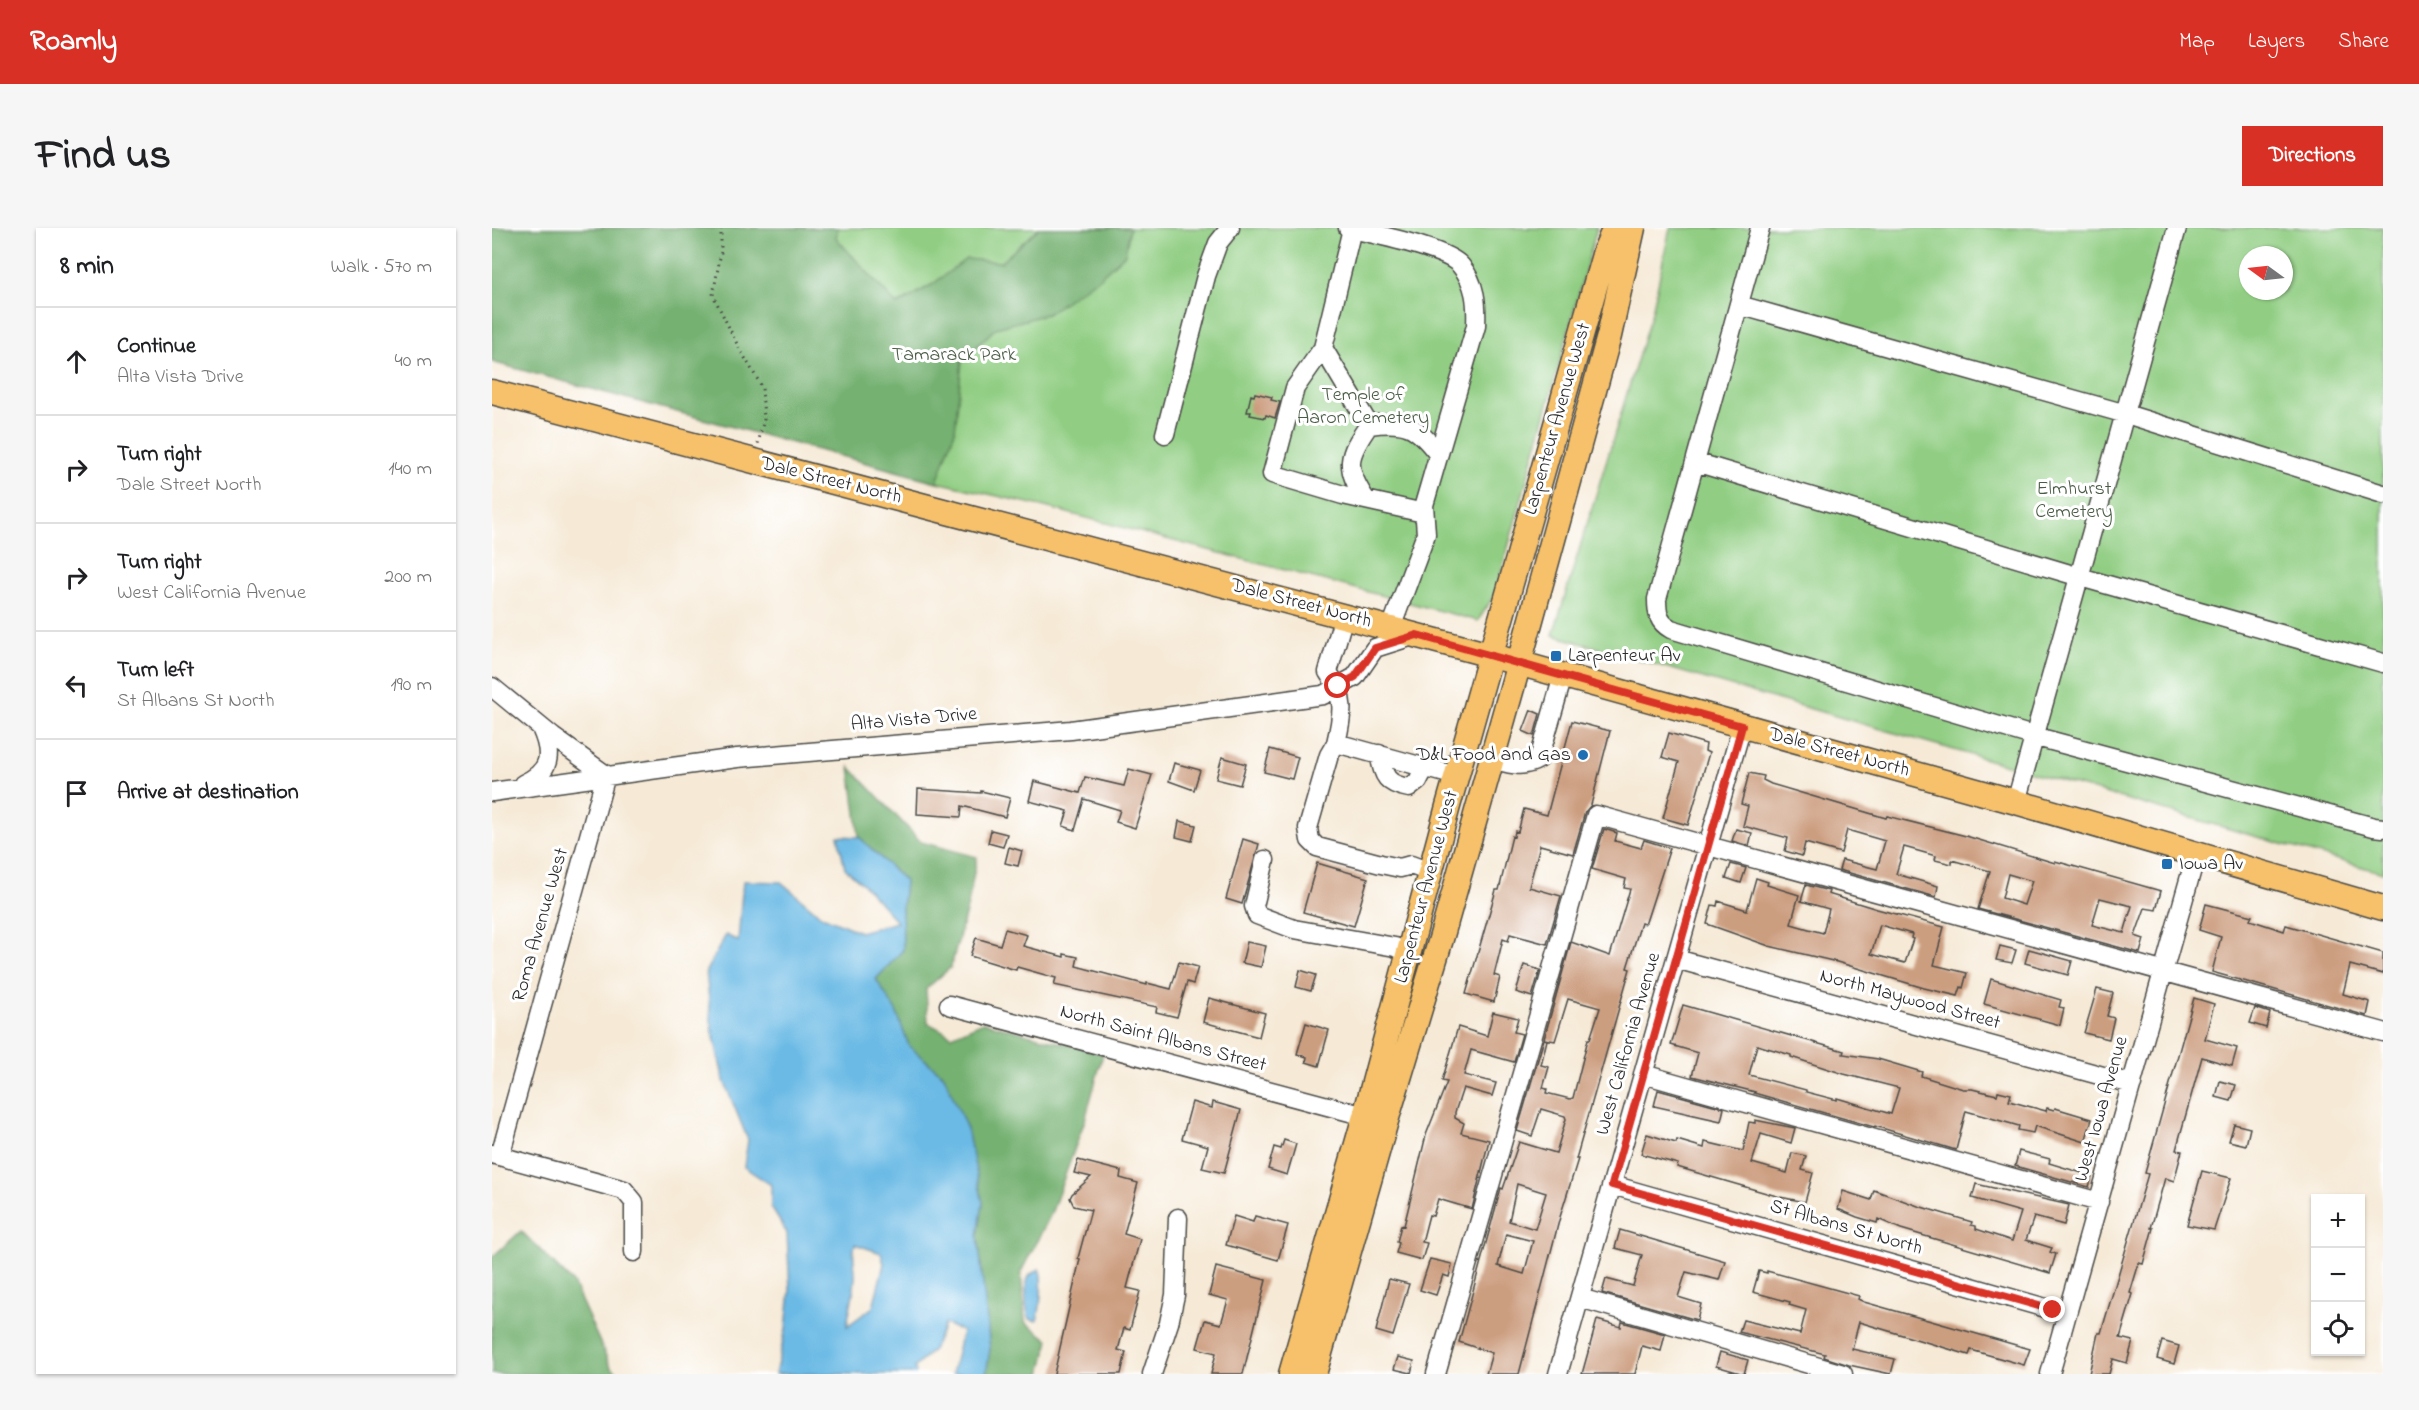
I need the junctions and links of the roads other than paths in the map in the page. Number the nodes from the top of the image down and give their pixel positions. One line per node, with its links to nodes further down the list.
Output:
1 (1230, 228): 12 (street)
2 (1615, 228): 22 (main road, Larpenteur Avenue West)
3 (1632, 228): 23 (main road, Larpenteur Avenue West)
4 (1760, 228): 7 (street)
5 (2177, 228): 10 (street)
6 (1350, 229): 8 (street); 13 (street)
7 (1739, 305): 10 (street); 14 (street)
8 (1323, 348): 11 (street); 16 (street)
9 (492, 392): 19 (main road, Dale Street North)
10 (2126, 414): 15 (street); 18 (street)
11 (1369, 425): 13 (street); 16 (street)
12 (1165, 434)
13 (1438, 454): 17 (street)
14 (1695, 462): 18 (street); 30 (street)
15 (2383, 494)
16 (1366, 500): 17 (street)
17 (1424, 513): 20 (street)
18 (2080, 576): 24 (street); 30 (street)
19 (1344, 616): 20 (main road, Dale Street North); 26 (street)
20 (1391, 628): 21 (main road, Dale Street North)
21 (1417, 635): 22 (main road, Dale Street North); 26 (street, Alta Vista Drive)
22 (1491, 655): 23 (main road, Dale Street North); 36 (main road, Larpenteur Avenue West)
23 (1519, 663): 25 (main road, Dale Street North); 33 (main road, Larpenteur Avenue West)
24 (2383, 663)
25 (1563, 676): 28 (main road, Dale Street North); 33 (street)
26 (1338, 686): 31 (street); 35 (street, Alta Vista Drive)
27 (492, 687): 29 (street)
28 (1742, 726): 39 (main road, Dale Street North); 41 (street, West California Avenue)
29 (541, 728): 35 (street); 37 (street)
30 (2033, 736): 39 (street); 40 (street)
31 (1336, 742): 32 (street); 44 (street)
32 (1379, 754): 34 (street); 34 (street)
33 (1492, 759): 63 (main road, Larpenteur Avenue West)
34 (1425, 767): 36 (street)
35 (606, 775): 37 (street, Alta Vista Drive); 54 (street, Roma Avenue West)
36 (1456, 776): 44 (main road, Larpenteur Avenue West)
37 (516, 788): 38 (street, Alta Vista Drive)
38 (492, 792)
39 (2016, 802): 42 (main road, Dale Street North)
40 (2383, 828)
41 (1707, 845): 47 (street, West California Avenue); 48 (street); 64 (street)
42 (2196, 855): 45 (main road, Dale Street North); 48 (street, West Iowa Avenue)
43 (1265, 860): 46 (street)
44 (1430, 872): 46 (main road, Larpenteur Avenue West)
45 (2383, 908)
46 (1408, 954): 53 (main road, Larpenteur Avenue West)
47 (1676, 959): 51 (street, West California Avenue); 52 (street, North Maywood Street)
48 (2163, 972): 50 (street); 52 (street, West Iowa Avenue)
49 (949, 1005): 53 (street, North Saint Albans Street)
50 (2383, 1032)
51 (1643, 1074): 55 (street, West California Avenue); 56 (street)
52 (2132, 1084): 56 (street, West Iowa Avenue)
53 (1365, 1116): 62 (main road, Larpenteur Avenue West)
54 (496, 1155): 58 (street)
55 (1612, 1185): 59 (street, West California Avenue); 60 (street, St Albans St North)
56 (2099, 1202): 60 (street, West Iowa Avenue)
57 (1178, 1218): 61 (street)
58 (634, 1252)
59 (1580, 1298): 65 (street, West California Avenue); 66 (street)
60 (2067, 1314): 67 (street, West Iowa Avenue)
61 (1152, 1374)
62 (1291, 1374)
63 (1314, 1374)
64 (1436, 1374)
65 (1558, 1374)
66 (1843, 1374)
67 (2050, 1374)

